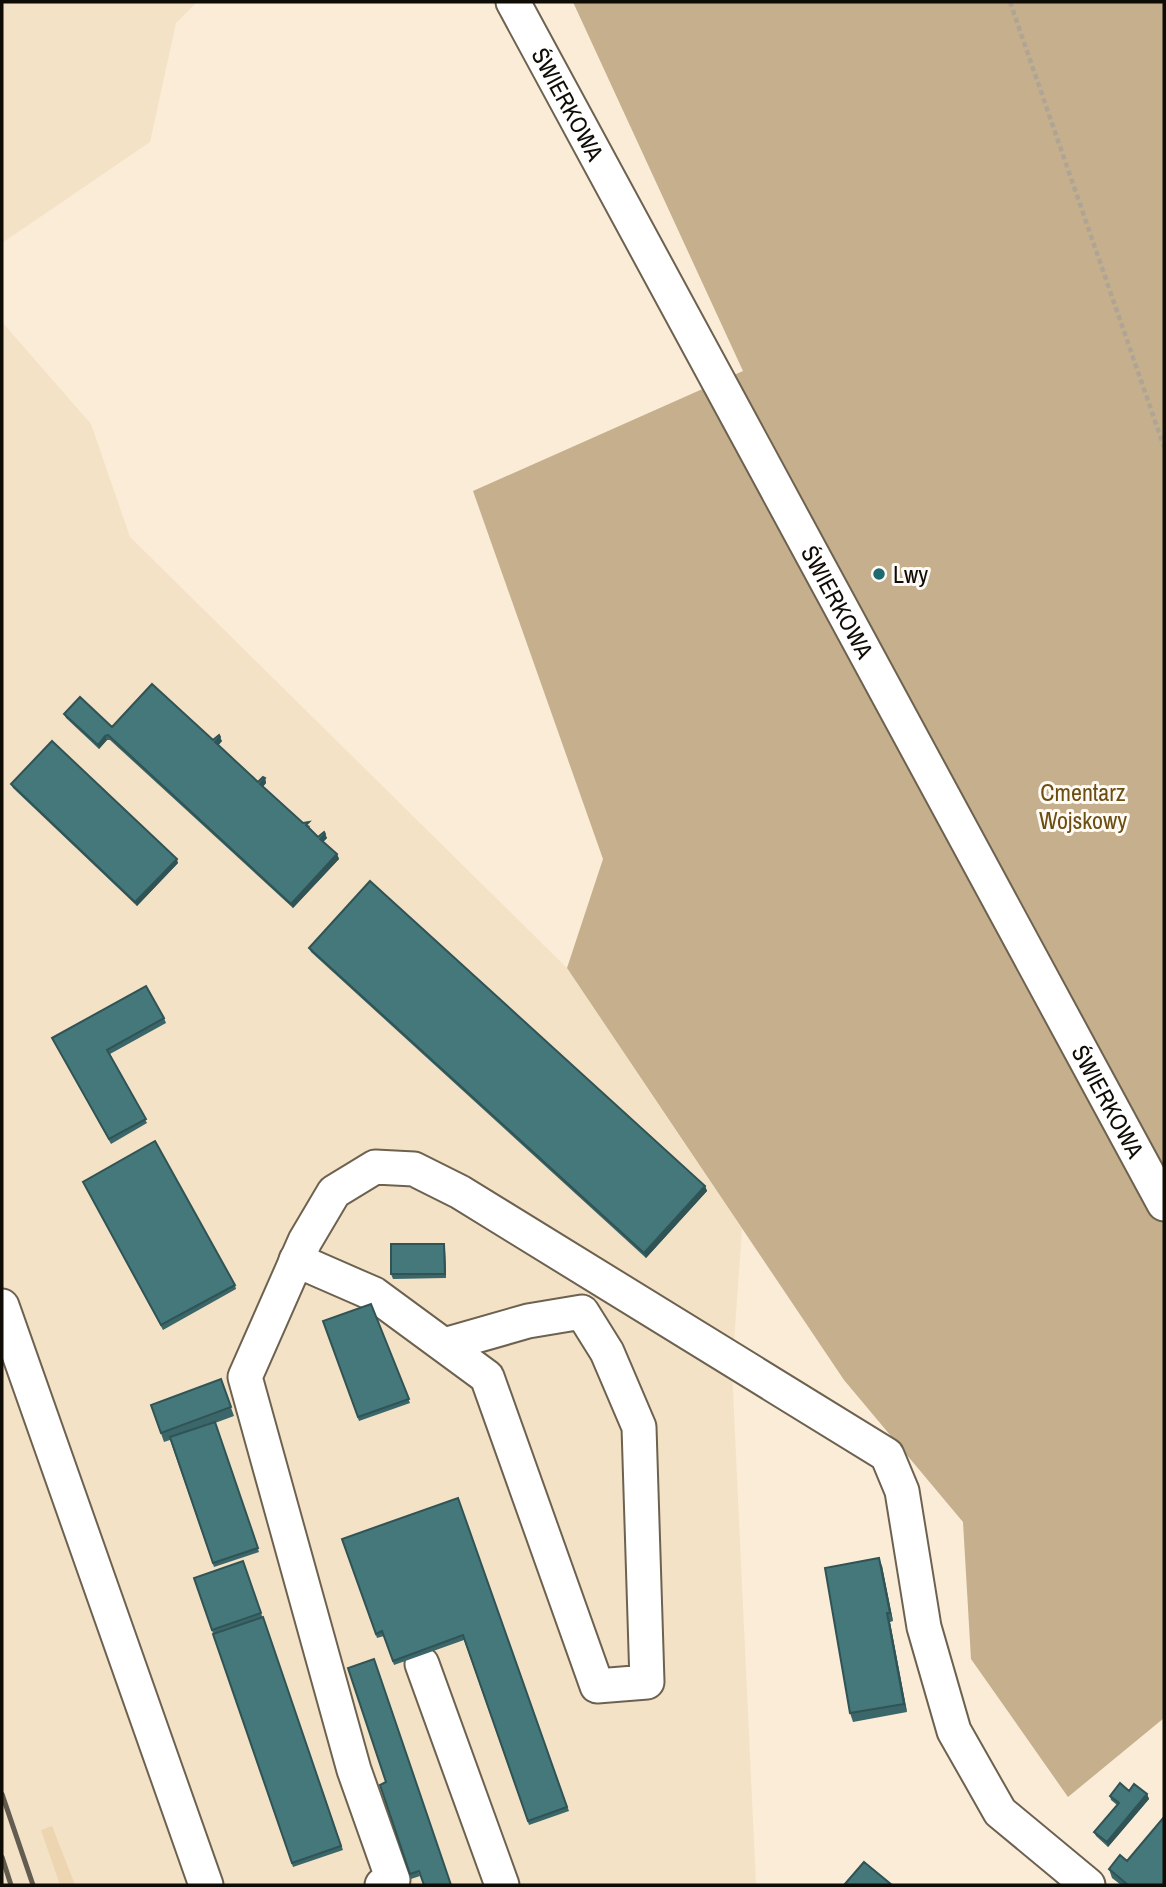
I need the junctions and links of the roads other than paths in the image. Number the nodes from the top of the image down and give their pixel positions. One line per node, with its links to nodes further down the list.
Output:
1 (513, 2): 2 (street, ŚWIERKOWA)
2 (1164, 1204)
3 (296, 1260): 5 (street); 8 (street); 10 (street)
4 (2, 1306): 7 (street)
5 (444, 1346): 5 (street)
6 (422, 1664): 9 (street)
7 (206, 1885)
8 (382, 1885)
9 (502, 1885)
10 (1088, 1885)

